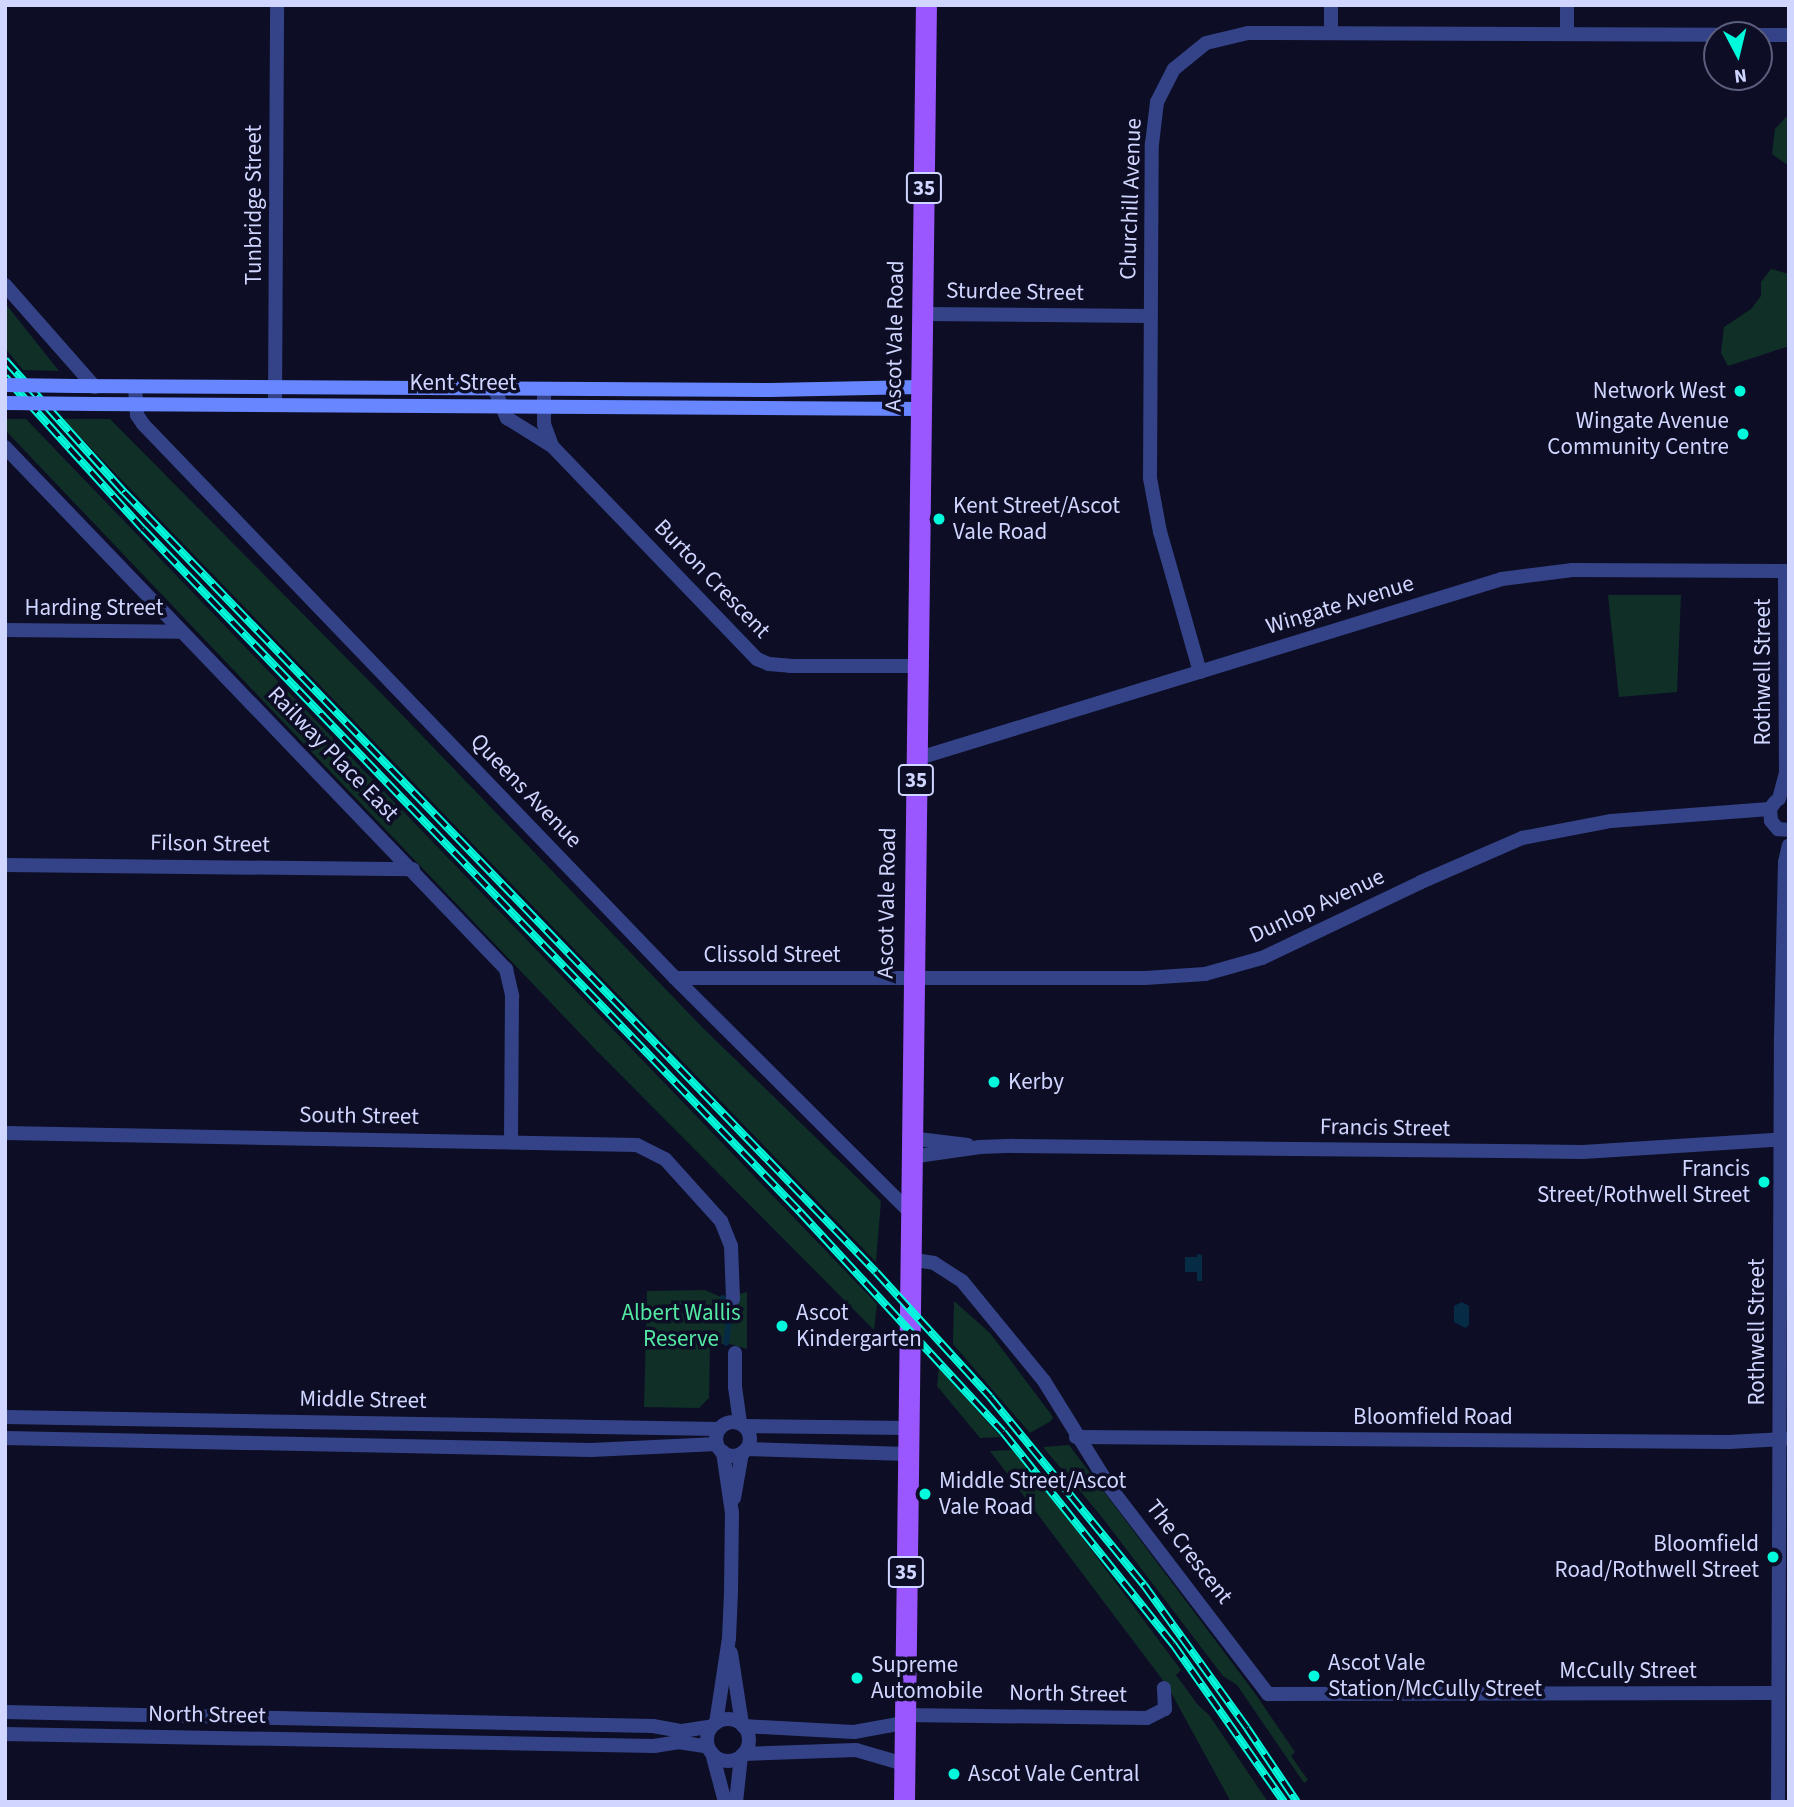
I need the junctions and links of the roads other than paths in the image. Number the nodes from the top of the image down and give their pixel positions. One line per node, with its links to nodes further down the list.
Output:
1 (277, 5): 15 (street, Tunbridge Street)
2 (926, 5): 9 (main road, Ascot Vale Road / 35)
3 (1331, 5): 5 (street)
4 (1567, 5): 6 (street)
5 (1331, 33): 6 (street, Churchill Avenue); 10 (street, Churchill Avenue)
6 (1567, 34): 7 (street, Churchill Avenue)
7 (1703, 35)
8 (5, 285): 12 (street)
9 (922, 314): 10 (street, Sturdee Street); 14 (main road, Ascot Vale Road / 35)
10 (1150, 316): 30 (street, Churchill Avenue)
11 (5, 386): 12 (street, Kent Street, bridge)
12 (95, 387): 13 (street, Kent Street)
13 (135, 387): 15 (street, Kent Street); 19 (street, Queens Avenue)
14 (920, 387): 17 (street, Kent Street); 23 (main road, Ascot Vale Road / 35)
15 (275, 388): 16 (street, Kent Street); 20 (street, Tunbridge Street)
16 (494, 388): 17 (street, Kent Street); 21 (street, Burton Crescent)
17 (544, 389): 22 (street)
18 (5, 403): 19 (street, Kent Street, bridge)
19 (136, 405): 20 (street, Kent Street); 38 (street, Queens Avenue)
20 (275, 405): 21 (street, Kent Street)
21 (501, 406): 22 (street, Kent Street); 24 (street, Burton Crescent)
22 (543, 406): 23 (street, Kent Street); 24 (street)
23 (920, 410): 29 (main road, Ascot Vale Road / 35)
24 (552, 446): 29 (street, Burton Crescent)
25 (5, 447): 28 (street, Railway Place East)
26 (1787, 571): 30 (street, Wingate Avenue); 32 (street, Rothwell Street)
27 (5, 630): 28 (street, Harding Street)
28 (182, 632): 37 (street, Railway Place East)
29 (917, 666): 31 (main road, Ascot Vale Road / 35)
30 (1200, 672): 31 (street, Wingate Avenue)
31 (916, 759): 39 (main road, Ascot Vale Road / 35)
32 (1787, 779): 33 (street, Rothwell Street)
33 (1779, 814): 35 (street, Rothwell Street); 39 (street, Dunlop Avenue)
34 (1789, 845): 35 (street, Rothwell Street)
35 (1785, 862): 41 (street, Rothwell Street)
36 (5, 865): 37 (street, Filson Street)
37 (414, 869): 42 (street, Railway Place East)
38 (675, 978): 39 (street, Clissold Street); 44 (street, Queens Avenue)
39 (912, 978): 43 (main road, Ascot Vale Road / 35)
40 (5, 1133): 42 (street, South Street)
41 (1785, 1139): 43 (street, Francis Street); 53 (street, Rothwell Street)
42 (511, 1141): 46 (street, South Street)
43 (910, 1147): 44 (main road, Ascot Vale Road / 35)
44 (910, 1212): 45 (main road, Ascot Vale Road / 35)
45 (909, 1259): 49 (main road, Ascot Vale Road / 35); 51 (street, The Crescent)
46 (733, 1299)
47 (735, 1353): 50 (street)
48 (5, 1417): 50 (street, Middle Street)
49 (908, 1428): 50 (street, Middle Street); 55 (main road, Ascot Vale Road / 35)
50 (728, 1433): 52 (street, Middle Street); 54 (street); 54 (street); 56 (street)
51 (1076, 1437): 53 (street, Bloomfield Road); 61 (street, The Crescent)
52 (5, 1438)
53 (1784, 1439): 58 (street, Rothwell Street)
54 (744, 1451): 55 (street); 56 (street)
55 (907, 1454): 64 (main road, Ascot Vale Road / 35)
56 (732, 1514): 57 (street)
57 (729, 1638): 67 (street); 68 (street)
58 (1784, 1647): 60 (street, Rothwell Street)
59 (1164, 1688): 64 (street, North Street)
60 (1779, 1693): 61 (street, McCully Street); 79 (street, Rothwell Street)
61 (1268, 1694)
62 (5, 1712): 63 (street, North Street)
63 (35, 1713): 65 (street, North Street); 70 (street)
64 (904, 1719): 68 (street, North Street); 75 (main road, Ascot Vale Road / 35)
65 (380, 1721): 66 (street, North Street); 71 (street)
66 (494, 1724): 67 (street, North Street); 72 (street)
67 (714, 1725): 68 (street); 73 (street)
68 (743, 1725): 74 (street)
69 (5, 1734): 70 (street, North Street)
70 (34, 1735): 71 (street, North Street)
71 (380, 1741): 72 (street, North Street)
72 (494, 1744): 73 (street, North Street)
73 (710, 1750): 74 (street); 76 (street)
74 (742, 1755): 75 (street); 77 (street)
75 (904, 1763): 78 (main road, Ascot Vale Road / 35)
76 (725, 1802)
77 (736, 1802)
78 (904, 1802)
79 (1778, 1802)

